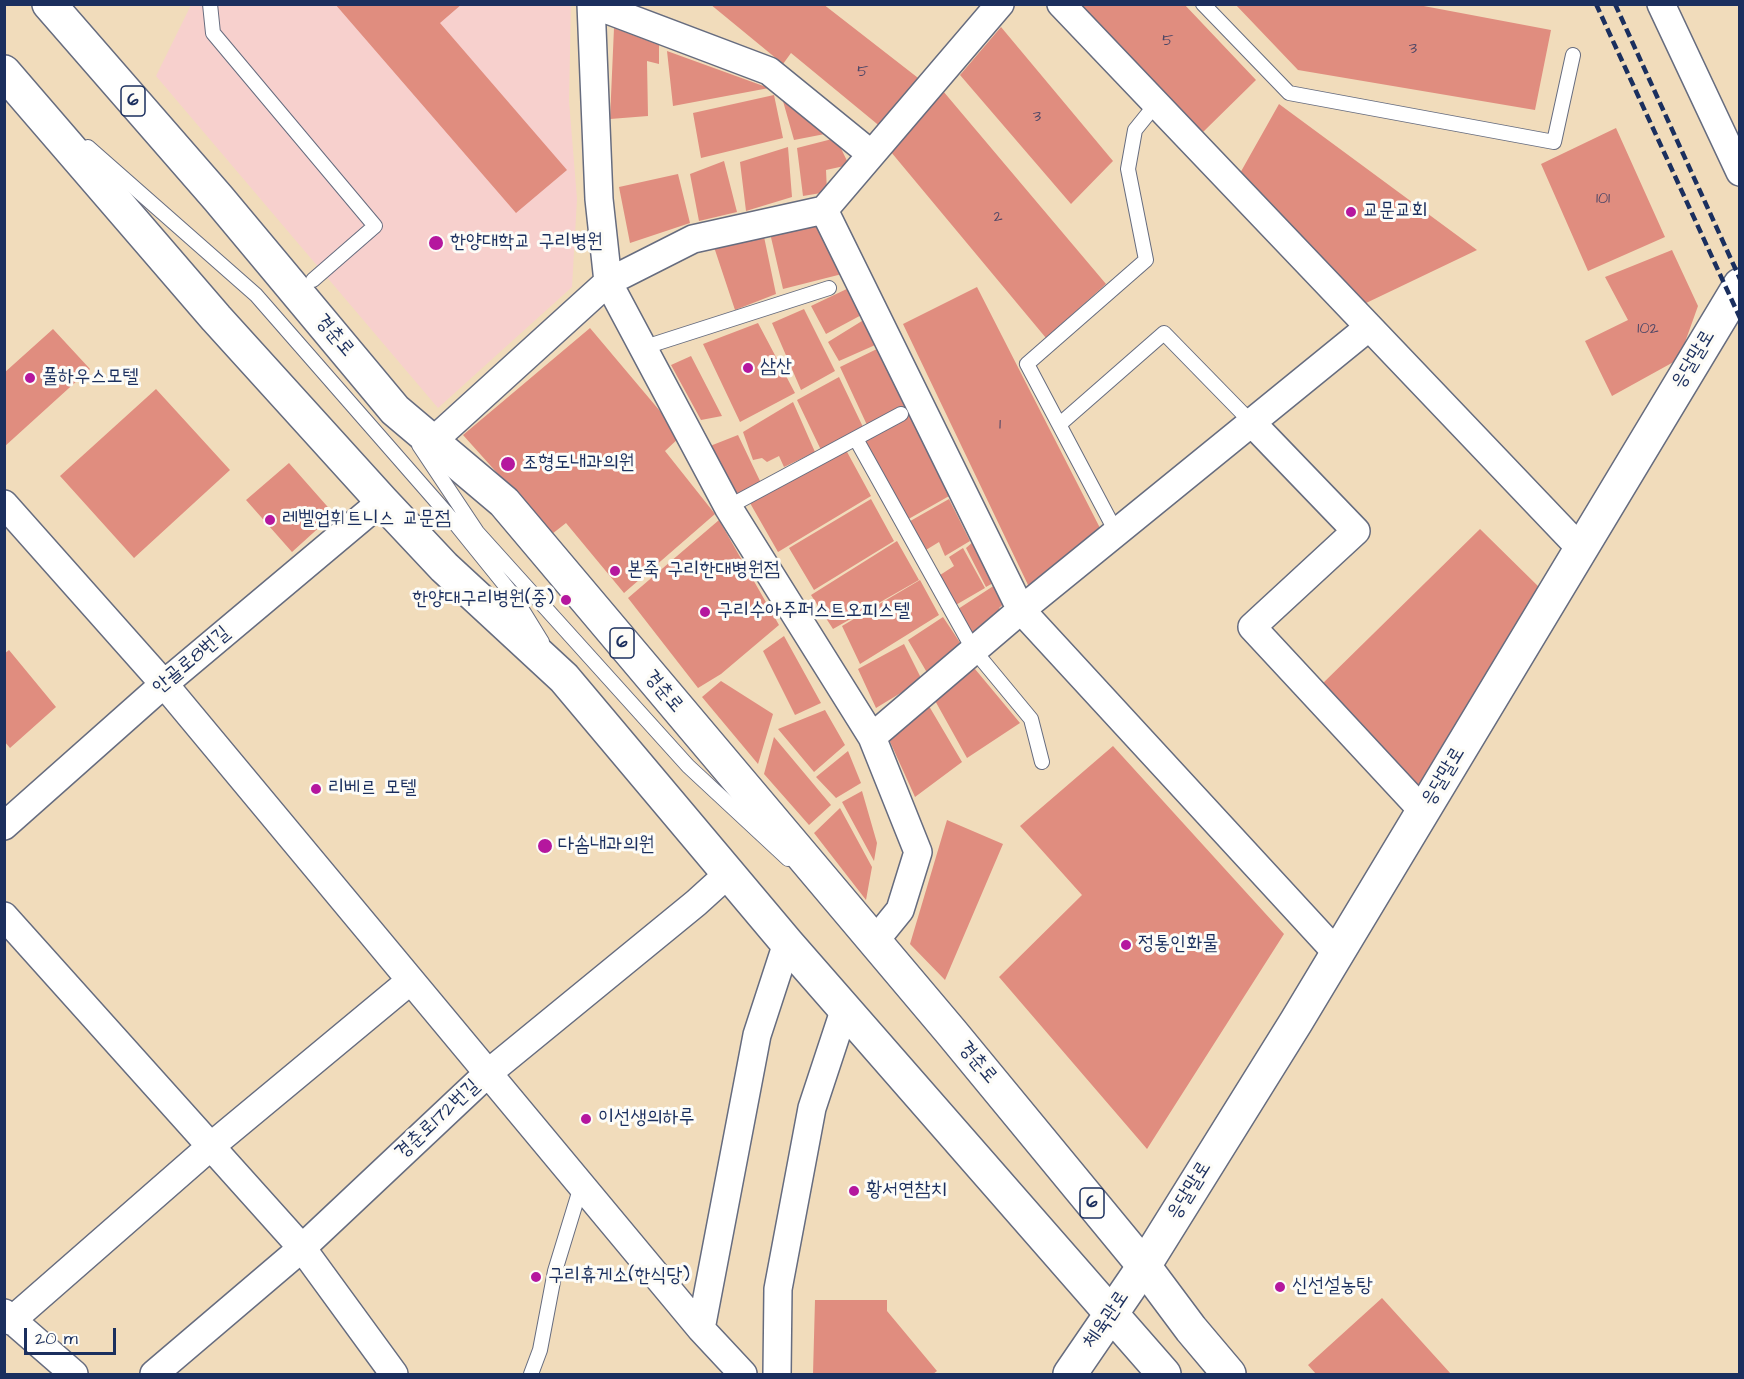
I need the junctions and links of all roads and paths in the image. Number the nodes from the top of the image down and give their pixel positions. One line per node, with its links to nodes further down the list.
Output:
1 (49, 4): 20 (main road, 경춘로 / 6)
2 (210, 4): 14 (lane)
3 (592, 4): 11 (street); 15 (street)
4 (1000, 4): 11 (street)
5 (1060, 4): 10 (street)
6 (1203, 4): 8 (lane)
7 (1660, 4): 12 (street)
8 (1572, 55)
9 (10, 78): 26 (main road); 33 (lane)
10 (1156, 104): 18 (street); 23 (lane)
11 (871, 154): 13 (street)
12 (1740, 172)
13 (824, 210): 15 (street); 31 (street)
14 (313, 280)
15 (608, 282): 19 (street); 25 (street)
16 (1740, 285): 30 (main road, 응달말로)
17 (829, 288): 19 (lane)
18 (1369, 327): 22 (street); 30 (street)
19 (642, 348): 28 (street)
20 (395, 410): 25 (main road, 경춘로 / 6); 40 (lane)
21 (901, 414): 24 (lane)
22 (1252, 423): 23 (lane); 29 (street); 37 (street)
23 (1060, 424): 29 (lane)
24 (856, 439): 28 (lane); 32 (lane)
25 (434, 440): 40 (main road, 경춘로 / 6)
26 (382, 501): 33 (main road); 34 (street, 안골로8번길)
27 (4, 504): 34 (street)
28 (728, 507): 35 (street)
29 (1115, 530): 31 (street)
30 (1581, 549): 37 (main road, 응달말로)
31 (1021, 609): 32 (street); 44 (street)
32 (973, 649): 35 (street); 36 (lane)
33 (564, 678): 39 (main road)
34 (164, 684): 38 (street, 안골로8번길); 45 (street)
35 (872, 737): 42 (street)
36 (1042, 762)
37 (1423, 811): 44 (main road, 응달말로)
38 (4, 826)
39 (728, 874): 43 (main road); 47 (street, 경춘로172번길)
40 (832, 894): 42 (main road, 경춘로 / 6)
41 (4, 916): 48 (street)
42 (874, 942): 51 (main road, 경춘로 / 6)
43 (787, 943): 46 (main road); 54 (street)
44 (1337, 953): 51 (main road, 응달말로)
45 (410, 981): 47 (street); 48 (street)
46 (845, 1008): 52 (main road); 60 (street)
47 (487, 1074): 49 (street); 50 (street, 경춘로172번길)
48 (210, 1147): 50 (street); 53 (street)
49 (581, 1186): 54 (street); 59 (lane)
50 (302, 1248): 57 (street, 경춘로172번길); 58 (street)
51 (1144, 1266): 52 (main road, 체육관로); 63 (main road, 경춘로 / 6)
52 (1112, 1313): 61 (main road, 체육관로); 62 (main road)
53 (8, 1317): 56 (street)
54 (701, 1329): 55 (street)
55 (741, 1373)
56 (74, 1374)
57 (154, 1374)
58 (394, 1374)
59 (531, 1374)
60 (777, 1374)
61 (1070, 1374)
62 (1164, 1374)
63 (1229, 1374)

